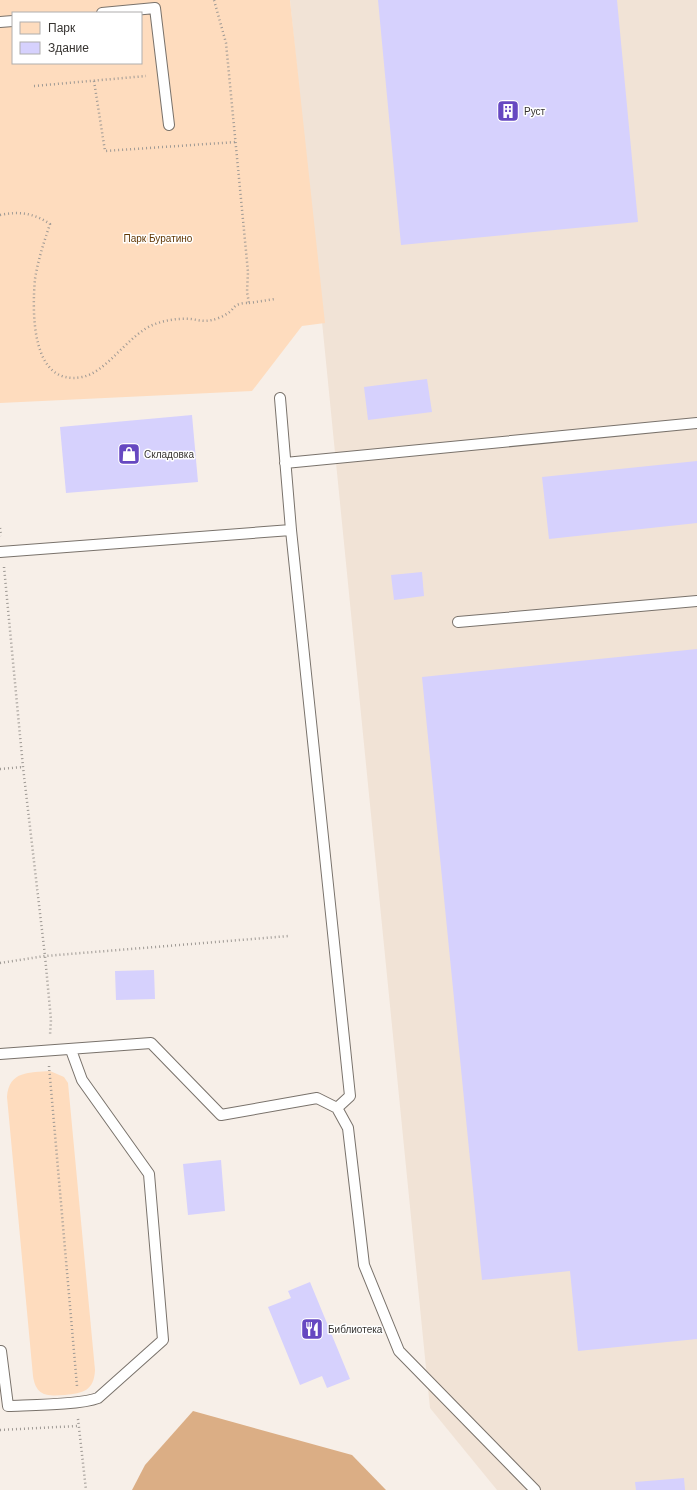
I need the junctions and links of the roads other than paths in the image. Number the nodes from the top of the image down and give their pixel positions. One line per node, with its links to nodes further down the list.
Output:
1 (113, 12): 4 (lane)
2 (12, 21): 3 (lane)
3 (0, 22)
4 (168, 125)
5 (280, 398): 7 (lane)
6 (697, 423): 7 (lane)
7 (285, 463): 8 (lane)
8 (291, 530): 9 (lane); 14 (lane)
9 (1, 552)
10 (697, 601): 11 (lane)
11 (458, 622)
12 (71, 1050): 13 (lane); 14 (lane); 15 (lane)
13 (0, 1054)
14 (337, 1108): 16 (lane)
15 (0, 1348)
16 (535, 1490)

